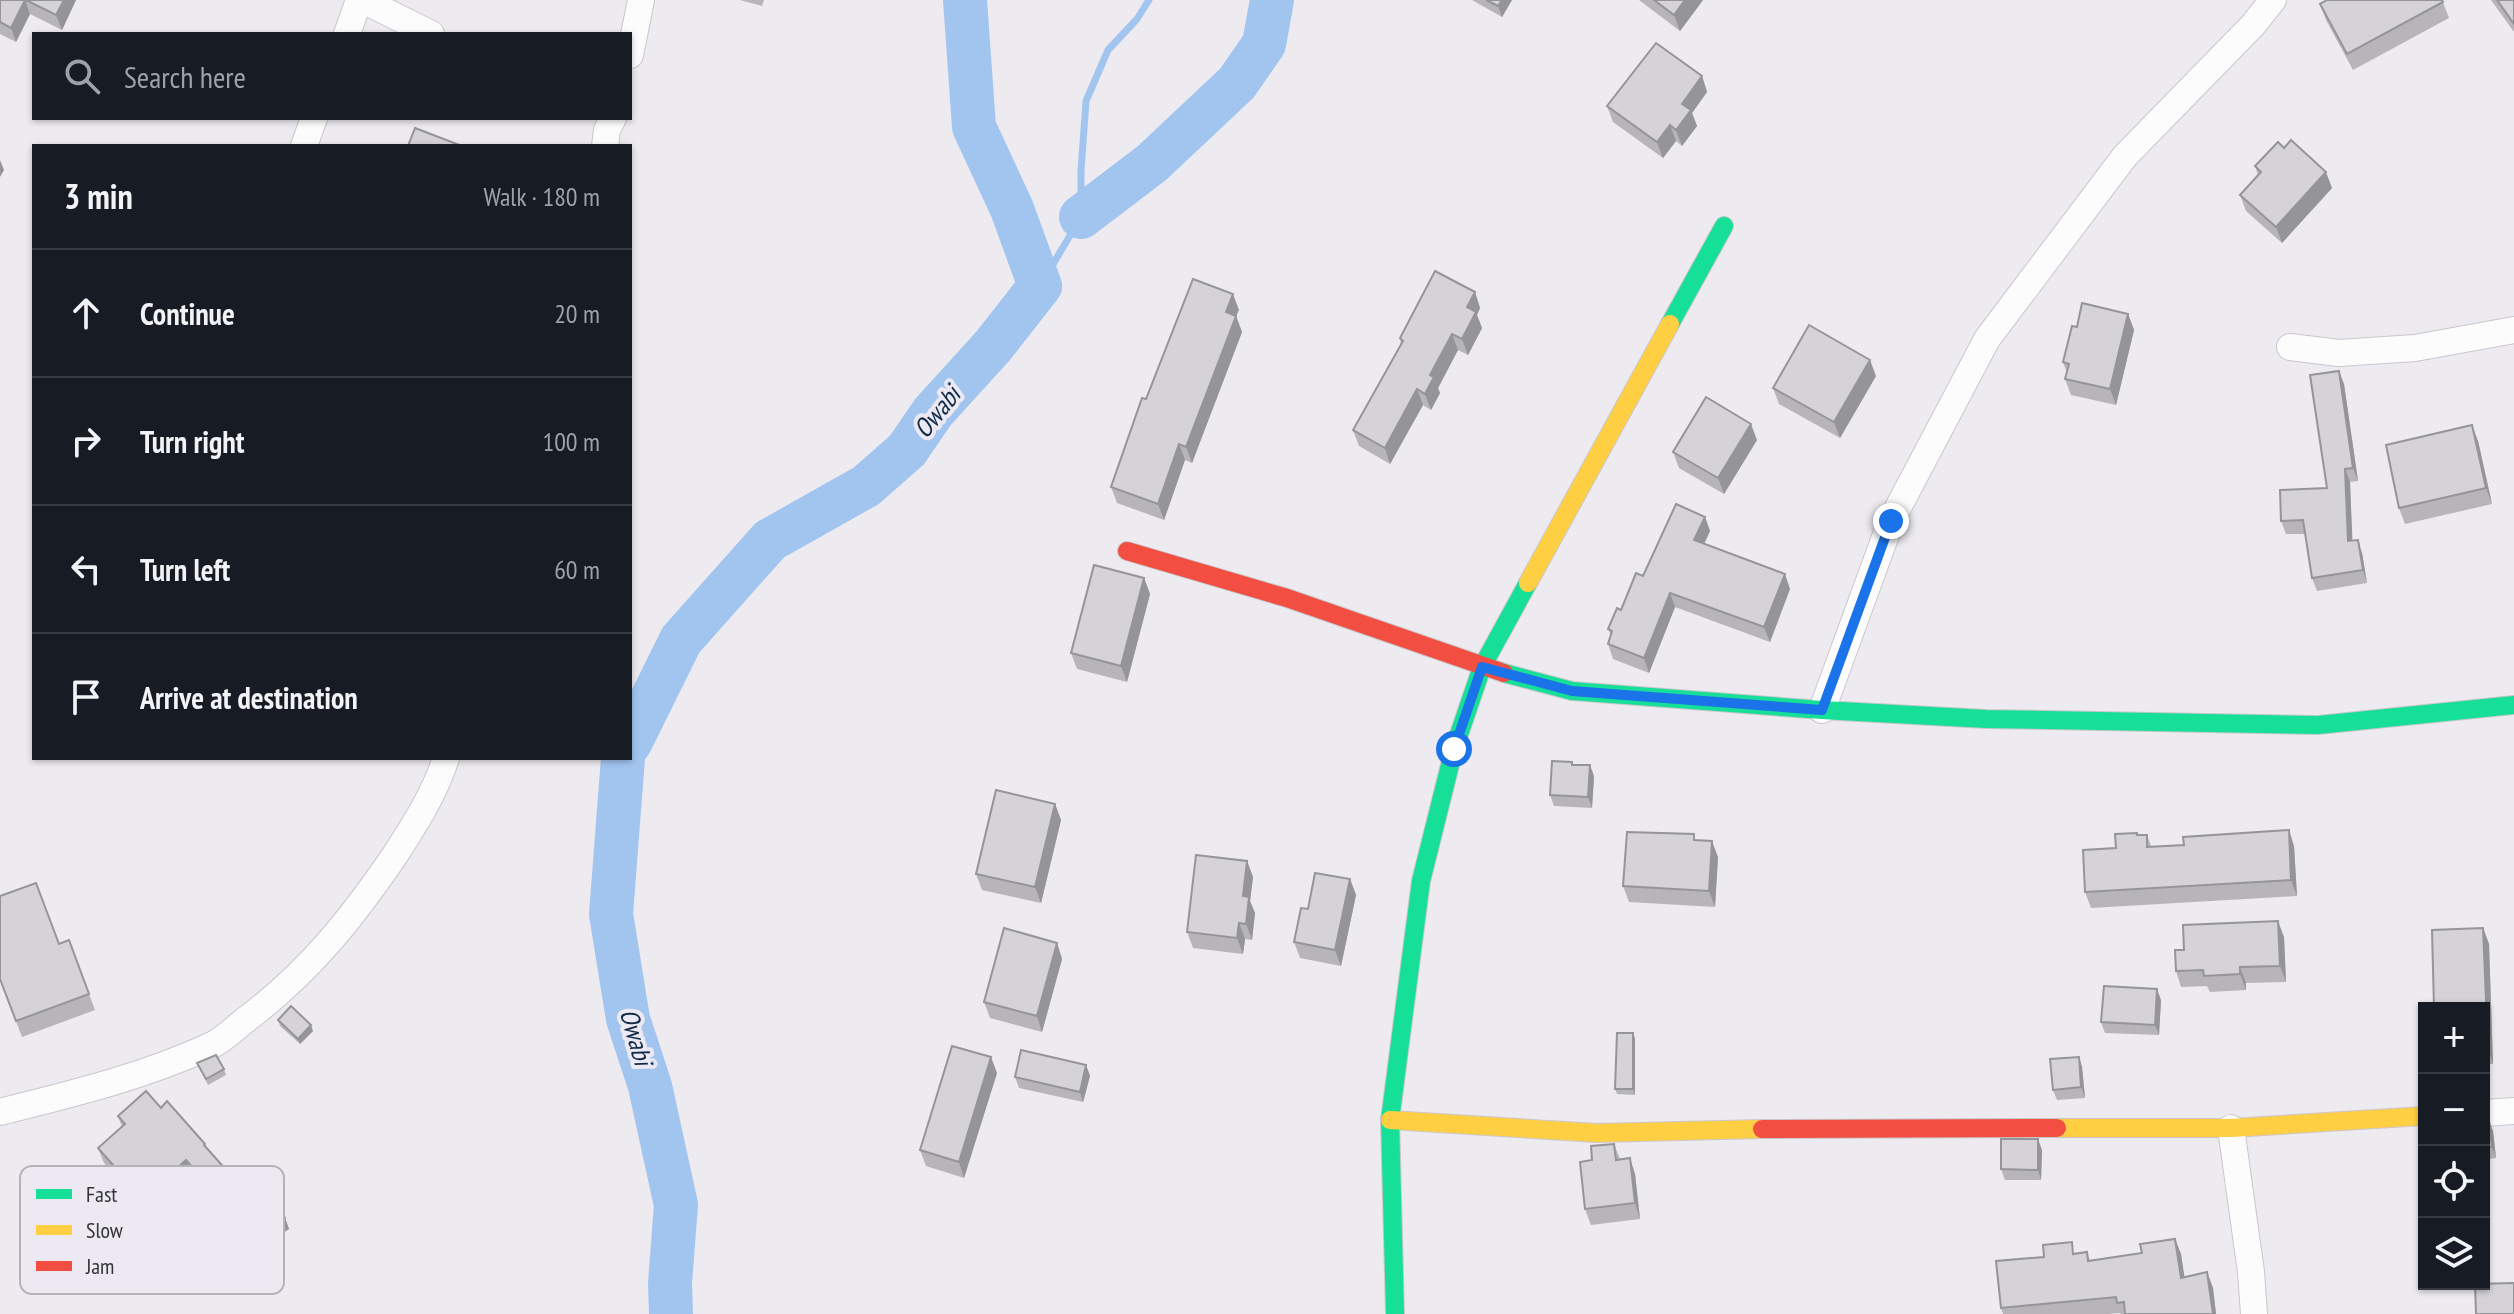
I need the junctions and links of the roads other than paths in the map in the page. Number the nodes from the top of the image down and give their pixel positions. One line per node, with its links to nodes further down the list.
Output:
1 (361, 0): 4 (street); 5 (street)
2 (641, 0): 6 (street)
3 (2273, 0): 15 (street)
4 (348, 32)
5 (427, 32)
6 (632, 45)
7 (313, 120): 8 (street)
8 (305, 144)
9 (1724, 226): 13 (street)
10 (2514, 330): 11 (street)
11 (2290, 347)
12 (1127, 551): 13 (street)
13 (1482, 667): 15 (street); 21 (street)
14 (2514, 705): 15 (street)
15 (1822, 710)
16 (445, 760): 18 (street)
17 (2514, 1111): 19 (street)
18 (0, 1112)
19 (2490, 1113)
20 (2418, 1116): 22 (street)
21 (1390, 1120): 22 (street); 23 (street)
22 (2231, 1128): 24 (street)
23 (1395, 1314)
24 (2254, 1314)

